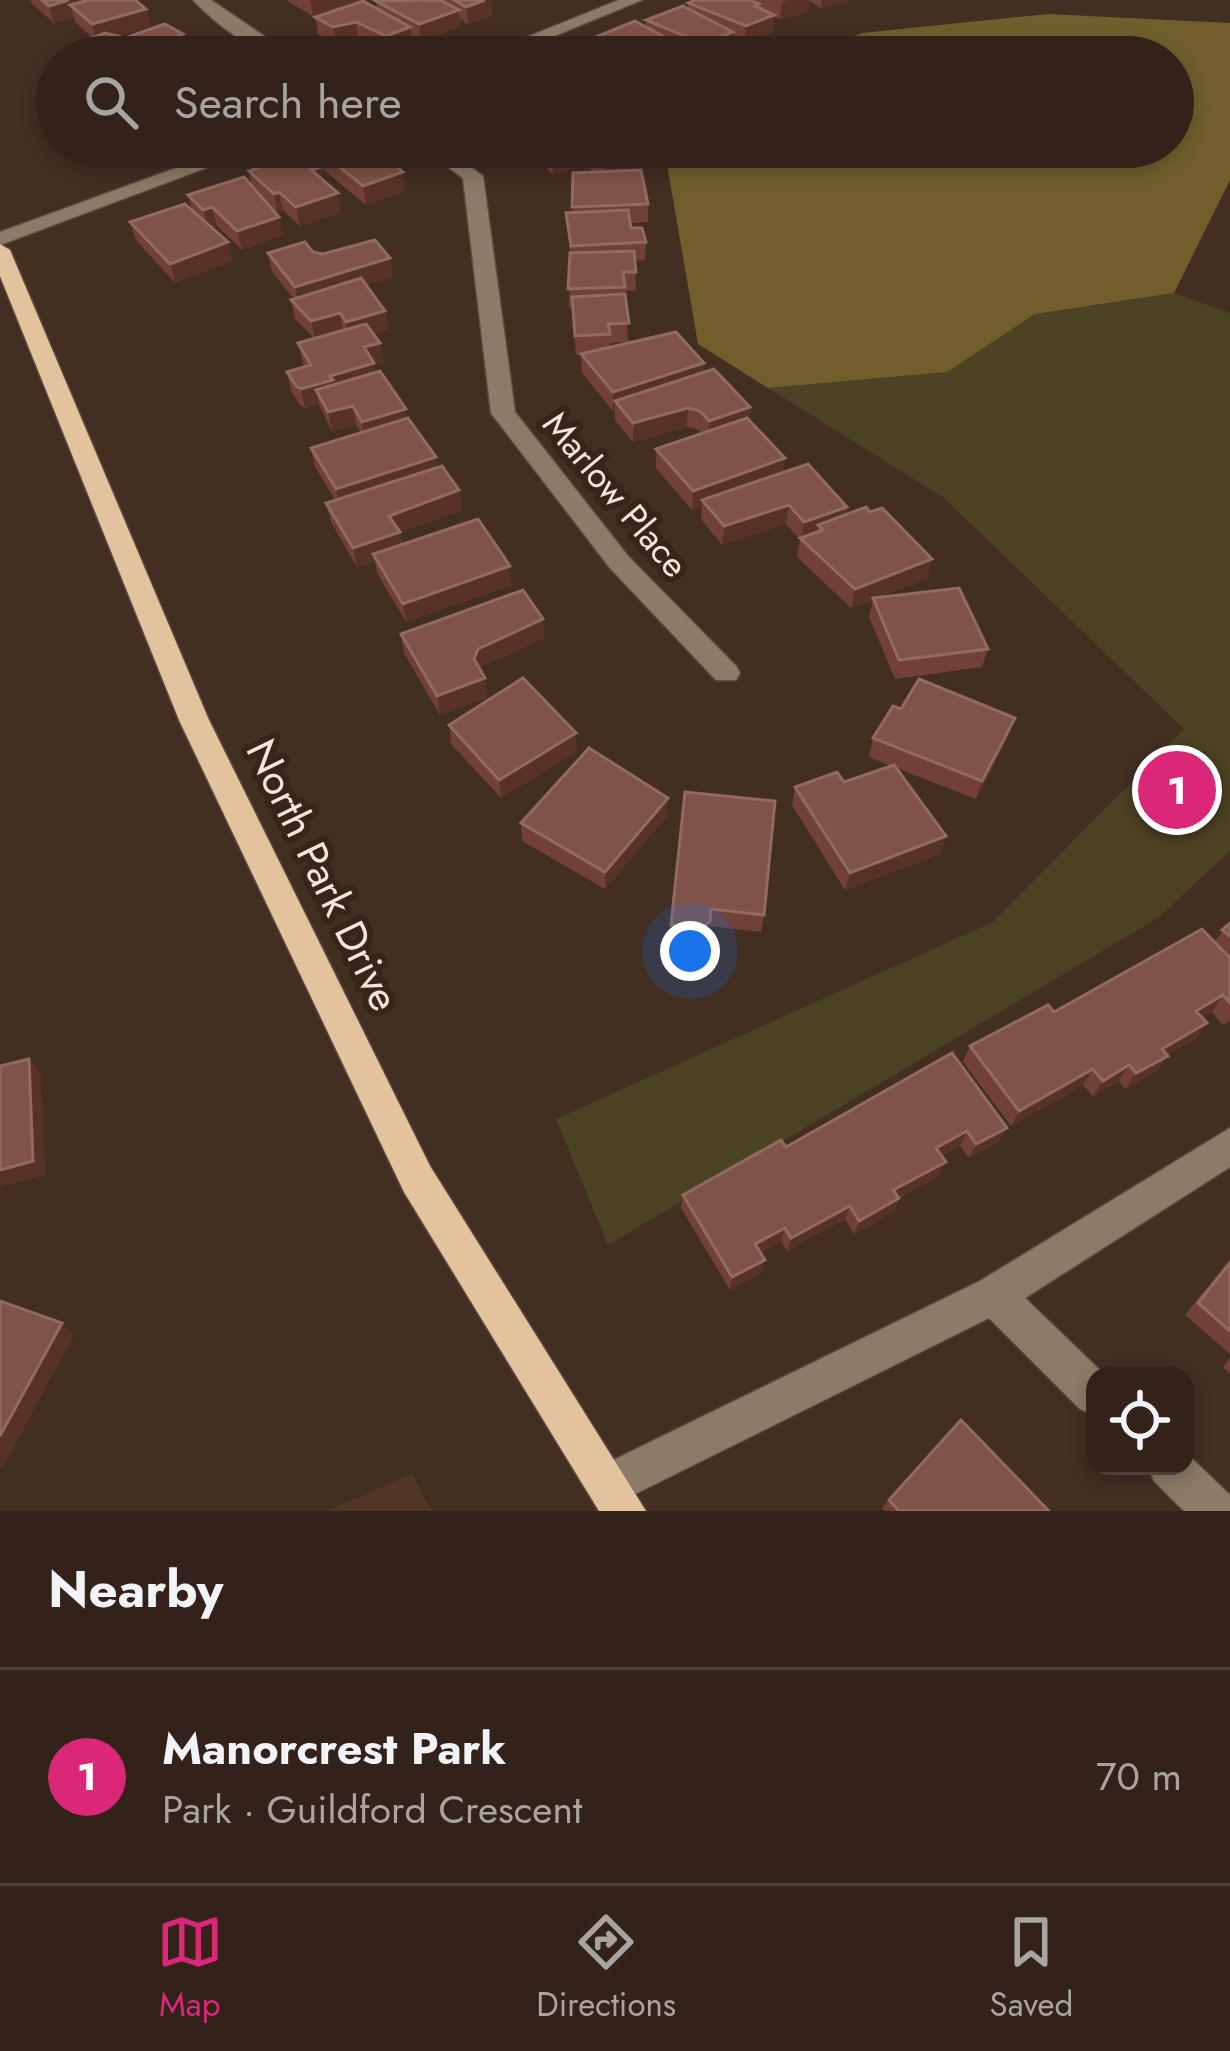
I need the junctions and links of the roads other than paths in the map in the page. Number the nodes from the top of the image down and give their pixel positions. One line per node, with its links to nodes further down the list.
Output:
1 (202, 0): 3 (street)
2 (634, 0): 4 (street)
3 (249, 36)
4 (542, 36)
5 (194, 168): 7 (street)
6 (460, 168): 9 (street, Marlow Place)
7 (0, 239)
8 (0, 250): 14 (main road, North Park Drive)
9 (726, 673)
10 (1230, 1146): 11 (street)
11 (994, 1295): 12 (street); 14 (street)
12 (1086, 1385)
13 (1178, 1475): 15 (street)
14 (616, 1498)
15 (1215, 1511)

